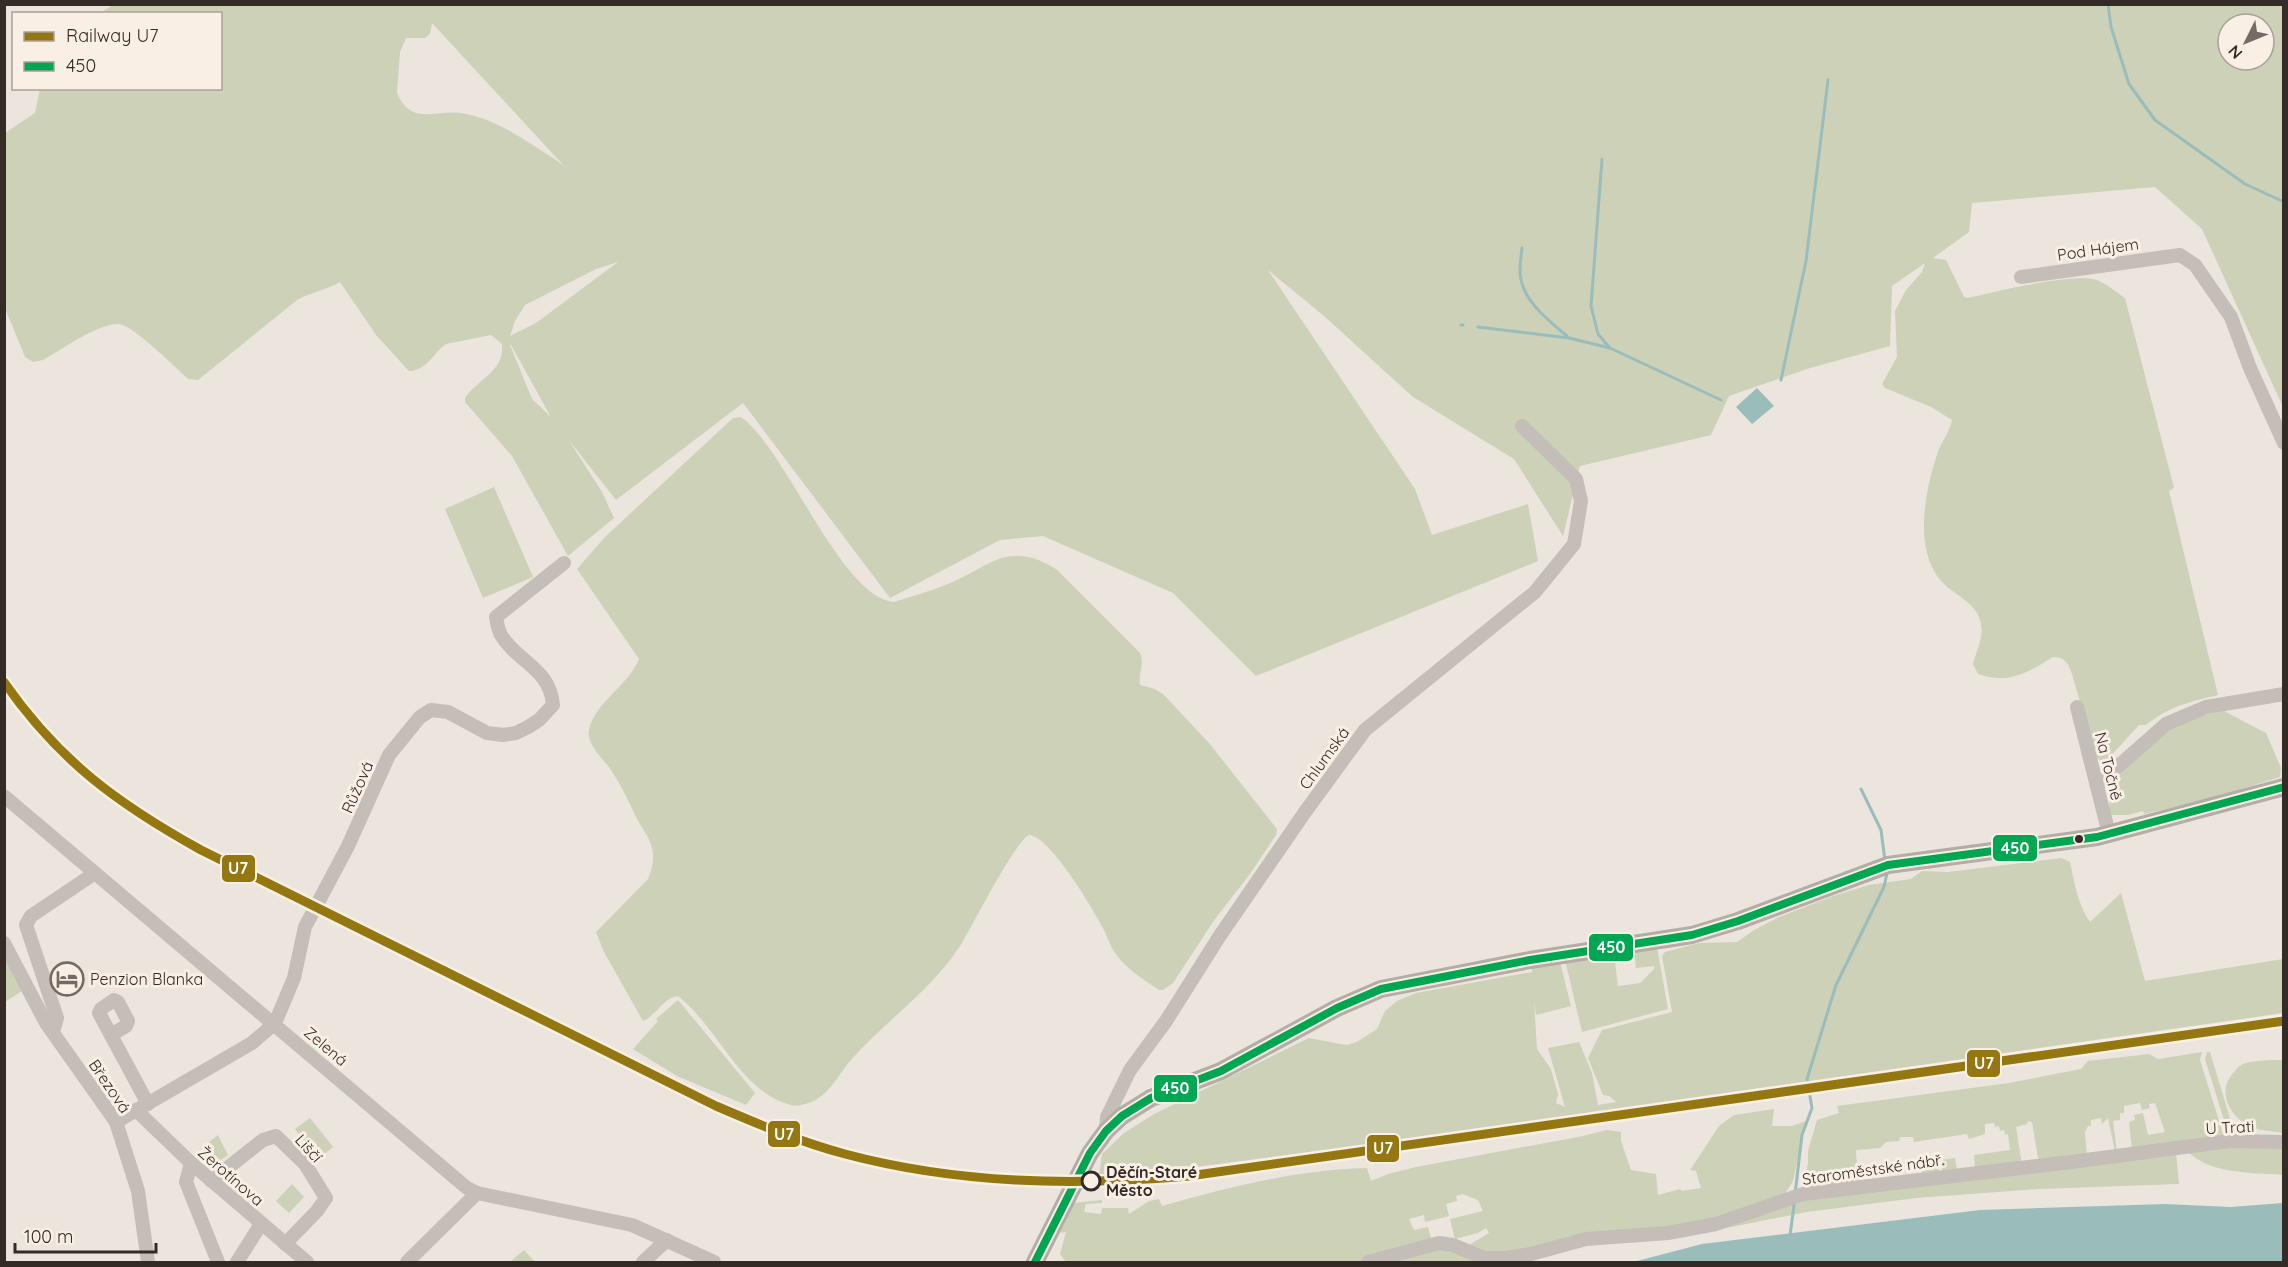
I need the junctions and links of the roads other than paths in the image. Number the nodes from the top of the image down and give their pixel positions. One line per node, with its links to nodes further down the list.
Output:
1 (2021, 277): 3 (street, Pod Hájem)
2 (1522, 426): 18 (street, Chlumská)
3 (2283, 443)
4 (564, 563): 13 (street, Růžová)
5 (2283, 694): 7 (street)
6 (2078, 707): 7 (street, Na Točně)
7 (2097, 785): 10 (street, Na Točně)
8 (2283, 787): 10 (main road)
9 (4, 796): 11 (street, Zelená)
10 (2109, 834): 18 (main road)
11 (95, 873): 13 (street, Zelená); 14 (street)
12 (4, 943): 14 (street, Březová)
13 (274, 1023): 16 (street, Růžová); 23 (street, Zelená)
14 (53, 1032): 17 (street, Březová)
15 (111, 1035): 16 (street, Žerotínova)
16 (142, 1107): 17 (street, Růžová); 21 (street, Žerotínova)
17 (116, 1122): 27 (street, Březová)
18 (1106, 1131): 34 (main road)
19 (2283, 1142): 20 (street, U Trati)
20 (2178, 1147): 35 (street, Staroměstské nábř.)
21 (190, 1163): 22 (street, Žerotínova); 28 (street)
22 (211, 1181): 24 (street, Žerotínova); 26 (street, Liščí)
23 (477, 1193): 25 (street, Zelená); 31 (street)
24 (261, 1224): 26 (street, Žerotínova); 29 (street)
25 (667, 1240): 32 (street); 33 (street, Zelená)
26 (285, 1244): 30 (street, Žerotínova)
27 (148, 1263)
28 (218, 1263)
29 (237, 1263)
30 (306, 1263)
31 (407, 1263)
32 (643, 1263)
33 (714, 1263)
34 (1035, 1263)
35 (1368, 1263)

